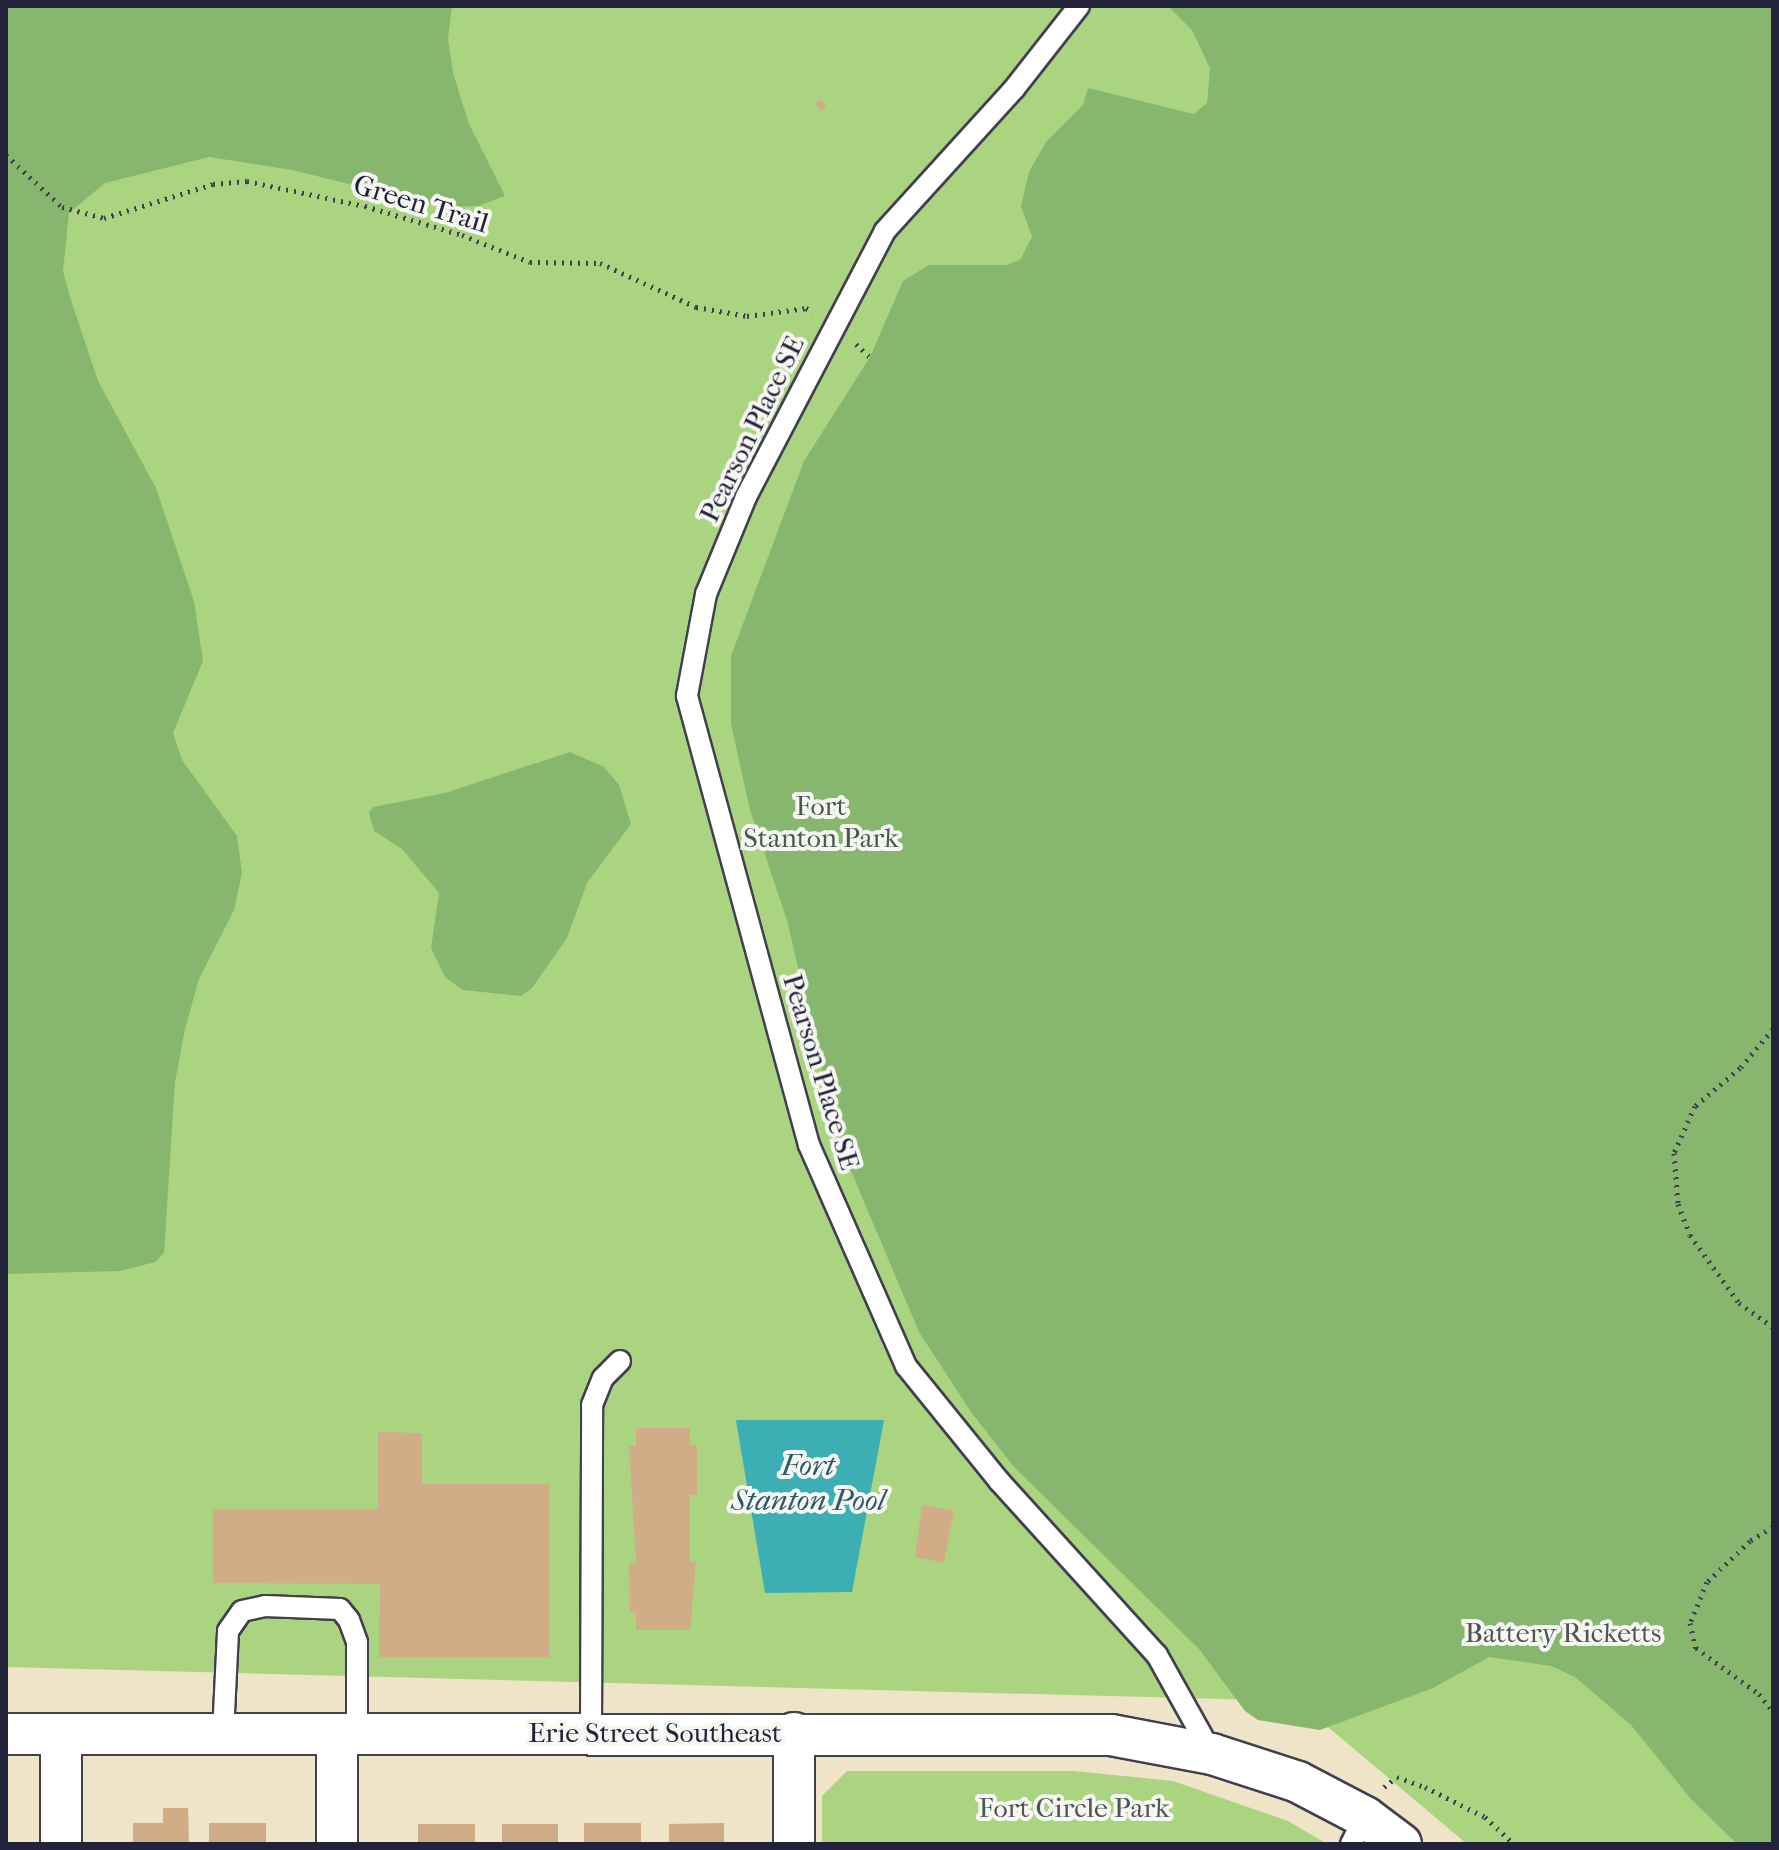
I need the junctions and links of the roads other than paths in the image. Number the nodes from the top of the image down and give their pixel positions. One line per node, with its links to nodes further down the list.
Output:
1 (1079, 6): 9 (lane, Pearson Place SE)
2 (620, 1361): 3 (lane)
3 (591, 1733): 4 (street, Erie Street Southeast); 8 (street, Erie Street Southeast)
4 (794, 1733): 9 (street, Erie Street Southeast); 13 (street)
5 (6, 1734): 6 (street, Erie Street Southeast)
6 (61, 1734): 7 (street, Erie Street Southeast); 11 (street)
7 (223, 1734): 8 (street, Erie Street Southeast); 8 (lane)
8 (347, 1734): 12 (street)
9 (1212, 1754): 10 (street, Erie Street Southeast)
10 (1358, 1830): 14 (street, Erie Street Southeast)
11 (61, 1844)
12 (337, 1844)
13 (794, 1844)
14 (1401, 1844)

